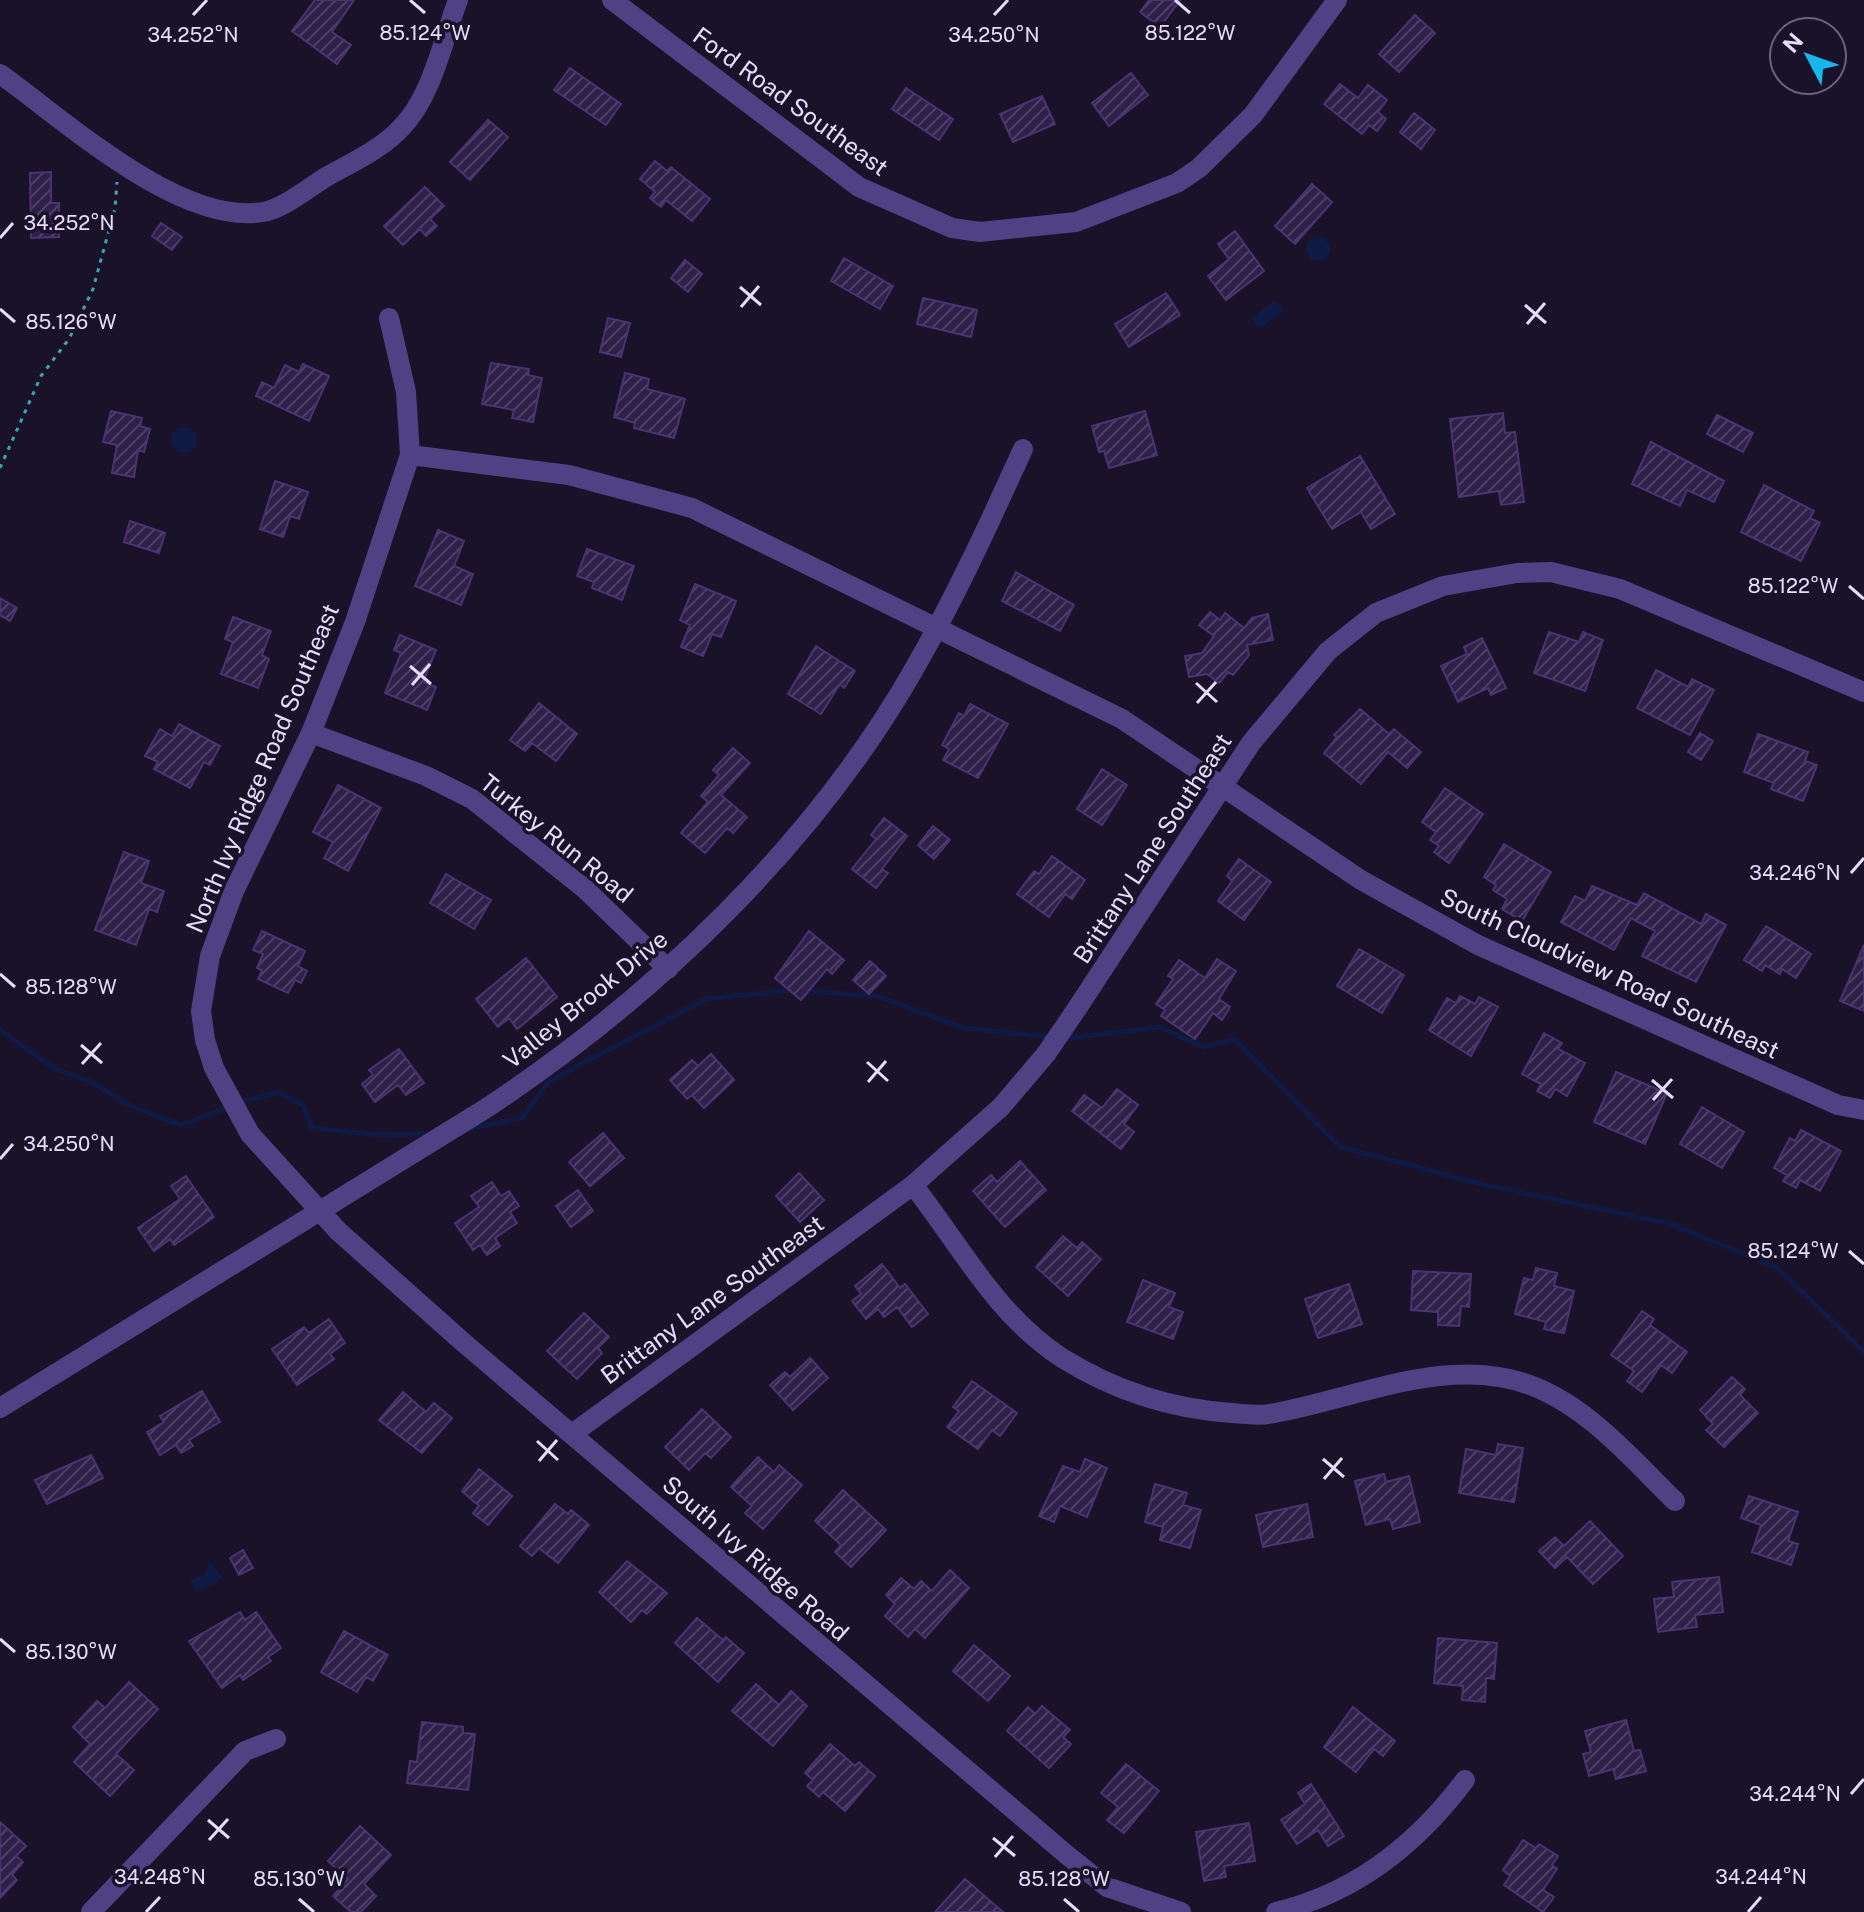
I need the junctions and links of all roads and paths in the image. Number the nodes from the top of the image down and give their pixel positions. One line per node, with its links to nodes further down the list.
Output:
1 (458, 0): 5 (street)
2 (612, 0): 3 (street, Ford Road Southeast)
3 (1337, 0)
4 (0, 74): 5 (street)
5 (121, 162): 9 (path)
6 (389, 318): 8 (street, North Ivy Ridge Road Southeast)
7 (1023, 449): 10 (street, Valley Brook Drive)
8 (410, 455): 10 (street, South Cloudview Road Southeast); 12 (street, North Ivy Ridge Road Southeast)
9 (0, 468)
10 (935, 630): 13 (street, South Cloudview Road Southeast); 14 (street, Valley Brook Drive)
11 (1864, 692): 13 (street, Brittany Lane Southeast)
12 (311, 733): 14 (street, Turkey Run Road); 17 (street, North Ivy Ridge Road Southeast)
13 (1223, 786): 15 (street, South Cloudview Road Southeast); 16 (street, Brittany Lane Southeast)
14 (668, 969): 17 (street, Valley Brook Drive)
15 (1864, 1110)
16 (913, 1185): 19 (street, Brittany Lane Southeast); 20 (street)
17 (319, 1212): 18 (street, Valley Brook Drive); 19 (street, South Ivy Ridge Road)
18 (0, 1408)
19 (572, 1434): 23 (street, South Ivy Ridge Road)
20 (1675, 1501)
21 (276, 1739): 24 (street)
22 (1465, 1780): 25 (street)
23 (1174, 1911)
24 (91, 1912)
25 (1276, 1912)

